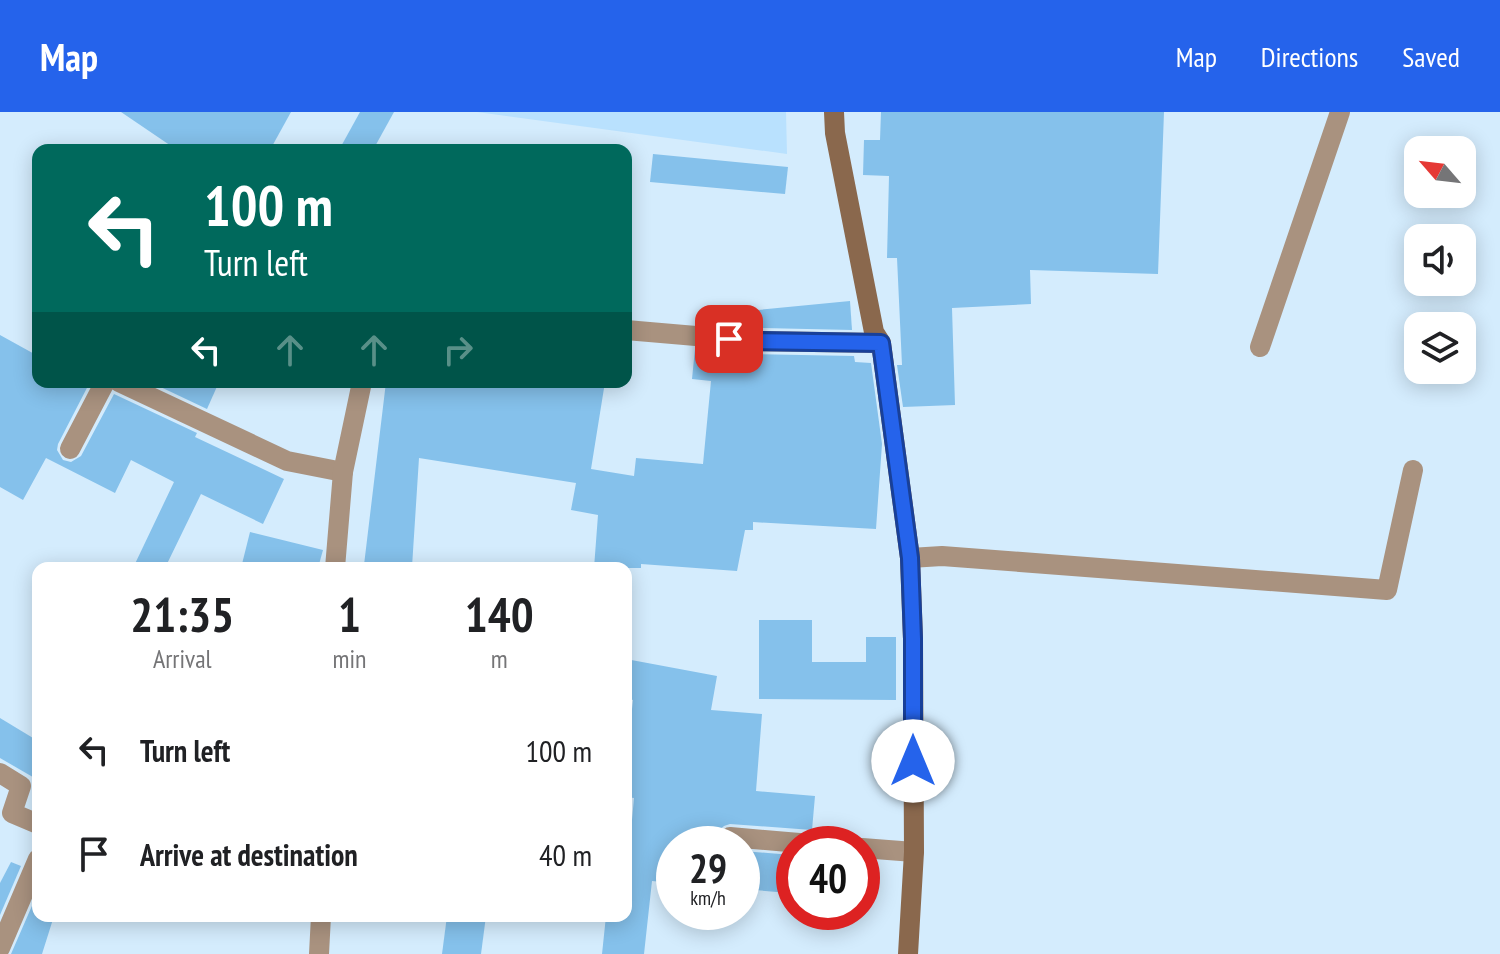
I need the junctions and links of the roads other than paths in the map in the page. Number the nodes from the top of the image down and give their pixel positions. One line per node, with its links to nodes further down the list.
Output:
1 (834, 112): 4 (street)
2 (1340, 112): 5 (street)
3 (632, 331): 4 (street)
4 (881, 343): 12 (street)
5 (1260, 347)
6 (102, 388): 9 (street)
7 (132, 388): 11 (street)
8 (361, 388): 11 (street)
9 (70, 449)
10 (1413, 470): 12 (street)
11 (343, 472): 13 (street)
12 (910, 558): 17 (street)
13 (336, 562)
14 (0, 773): 15 (street)
15 (32, 821)
16 (880, 849): 17 (street)
17 (914, 852): 22 (street)
18 (32, 873): 20 (street)
19 (321, 922): 21 (street)
20 (0, 948)
21 (319, 954)
22 (908, 954)

